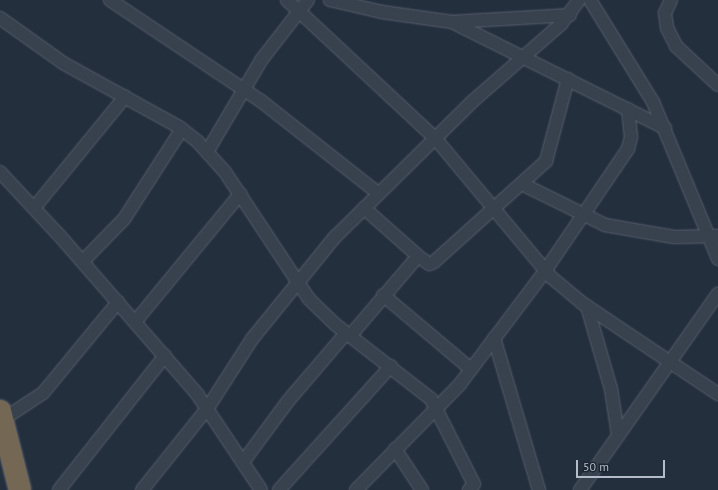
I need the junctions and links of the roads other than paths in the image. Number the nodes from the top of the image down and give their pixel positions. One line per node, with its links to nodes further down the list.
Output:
1 (110, 0): 15 (street)
2 (287, 0): 8 (street)
3 (308, 0): 8 (street)
4 (330, 0): 11 (street)
5 (579, 0): 9 (street)
6 (590, 0): 18 (street)
7 (670, 0): 14 (street)
8 (300, 10): 15 (street); 20 (street)
9 (570, 15): 11 (street); 12 (street)
10 (0, 18): 16 (street)
11 (452, 22): 12 (street)
12 (524, 56): 13 (street); 20 (street)
13 (568, 78): 17 (street); 23 (street)
14 (718, 85)
15 (244, 89): 21 (street); 24 (street)
16 (125, 97): 19 (street); 27 (street)
17 (628, 109): 18 (street); 29 (street)
18 (665, 128): 30 (street)
19 (182, 129): 21 (street); 33 (street)
20 (435, 138): 24 (street); 26 (street)
21 (207, 152): 25 (street)
22 (0, 172): 27 (street)
23 (522, 184): 26 (street); 29 (street)
24 (378, 193): 28 (street)
25 (240, 194): 35 (street); 40 (street)
26 (495, 207): 31 (street); 34 (street)
27 (34, 208): 33 (street)
28 (364, 208): 31 (street); 35 (street)
29 (583, 217): 30 (street); 34 (street)
30 (713, 237): 32 (street)
31 (418, 256): 37 (street)
32 (718, 258)
33 (83, 261): 38 (street)
34 (545, 271): 39 (street); 42 (street)
35 (296, 282): 41 (street); 49 (street)
36 (718, 294): 44 (street)
37 (383, 295): 41 (street); 46 (street)
38 (118, 302): 40 (street); 50 (street)
39 (587, 306): 44 (street); 51 (street)
40 (135, 322): 43 (street)
41 (348, 334): 45 (street); 53 (street)
42 (494, 338): 46 (street); 64 (street)
43 (165, 356): 49 (street); 57 (street)
44 (669, 362): 47 (street); 51 (street)
45 (391, 366): 48 (street); 60 (street)
46 (471, 369): 48 (street)
47 (718, 394)
48 (436, 407): 52 (street); 63 (street)
49 (206, 409): 53 (street); 58 (street)
50 (1, 416): 56 (highway)
51 (618, 434): 65 (street)
52 (395, 449): 61 (street); 62 (street)
53 (243, 462): 59 (street)
54 (0, 471): 55 (highway)
55 (5, 490)
56 (20, 490)
57 (59, 490)
58 (142, 490)
59 (261, 490)
60 (279, 490)
61 (356, 490)
62 (422, 490)
63 (469, 490)
64 (539, 490)
65 (580, 490)

